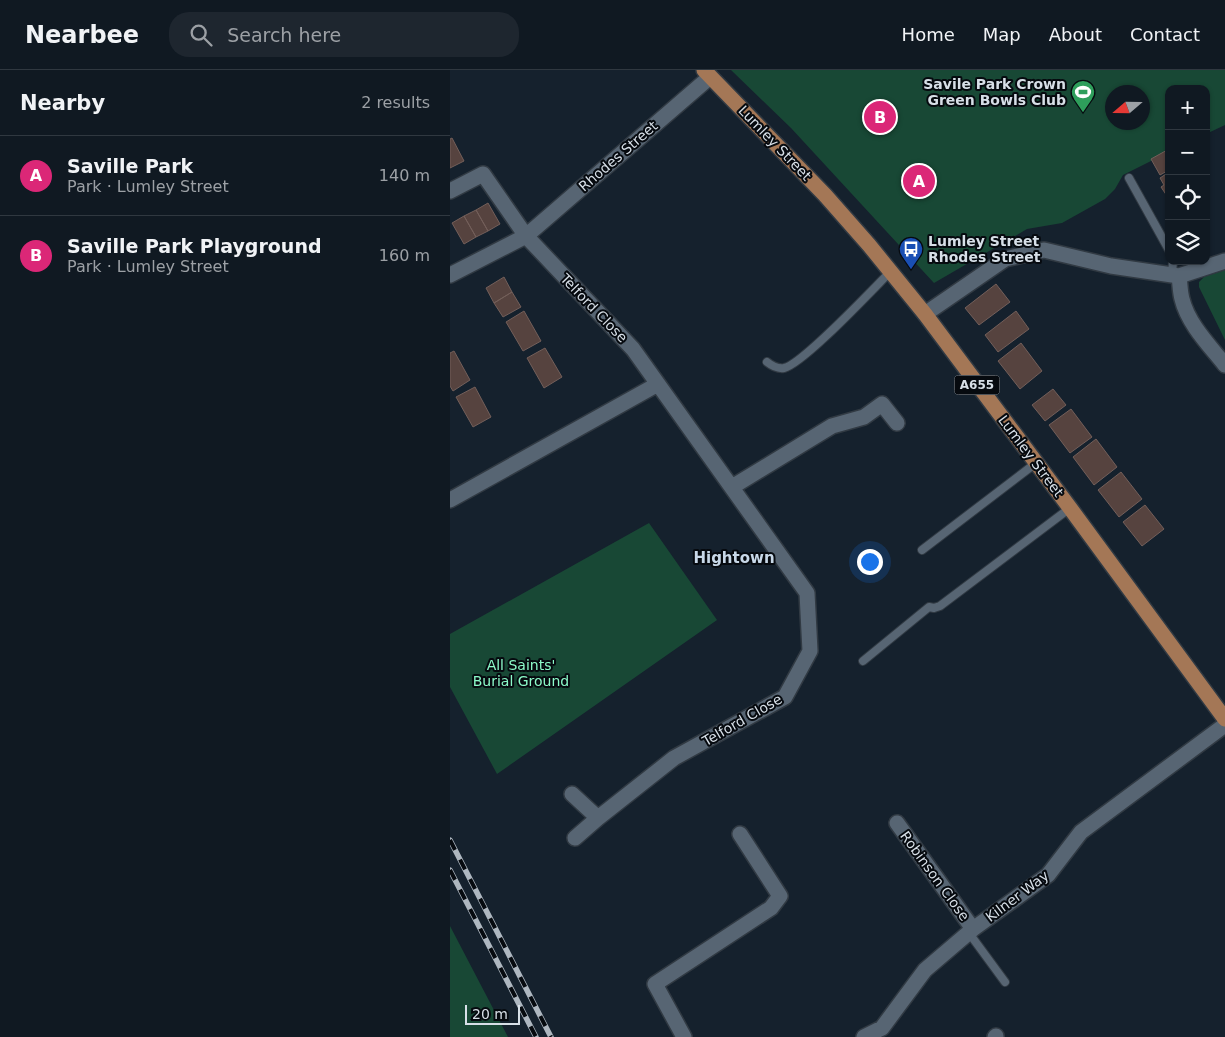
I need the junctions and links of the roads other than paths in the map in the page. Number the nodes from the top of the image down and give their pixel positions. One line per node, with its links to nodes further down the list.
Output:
1 (707, 73): 4 (street, Rhodes Street); 8 (main road, Lumley Street / A655)
2 (1130, 178): 5 (lane)
3 (450, 191): 4 (street)
4 (526, 236): 9 (street, Rhodes Street); 13 (street, Telford Close)
5 (1165, 243)
6 (1225, 261): 7 (street)
7 (1175, 271): 10 (street); 12 (street)
8 (890, 272): 10 (main road, Lumley Street / A655); 11 (lane)
9 (450, 275)
10 (925, 314): 15 (main road, Lumley Street / A655)
11 (766, 362)
12 (1225, 365)
13 (658, 384): 16 (street, Telford Close); 17 (street)
14 (897, 424): 16 (street)
15 (1036, 463): 18 (main road, Lumley Street / A655); 19 (lane)
16 (732, 487): 24 (street, Telford Close)
17 (450, 500)
18 (1070, 508): 20 (lane); 21 (main road, Lumley Street / A655)
19 (922, 550)
20 (863, 661)
21 (1225, 719)
22 (1225, 725): 28 (street, Kilner Way)
23 (572, 794): 24 (street)
24 (598, 818): 27 (street, Telford Close)
25 (897, 823): 28 (street, Robinson Close)
26 (740, 834): 30 (street)
27 (575, 838)
28 (971, 931): 29 (lane); 31 (street, Kilner Way)
29 (1005, 982)
30 (684, 1037)
31 (865, 1037)

